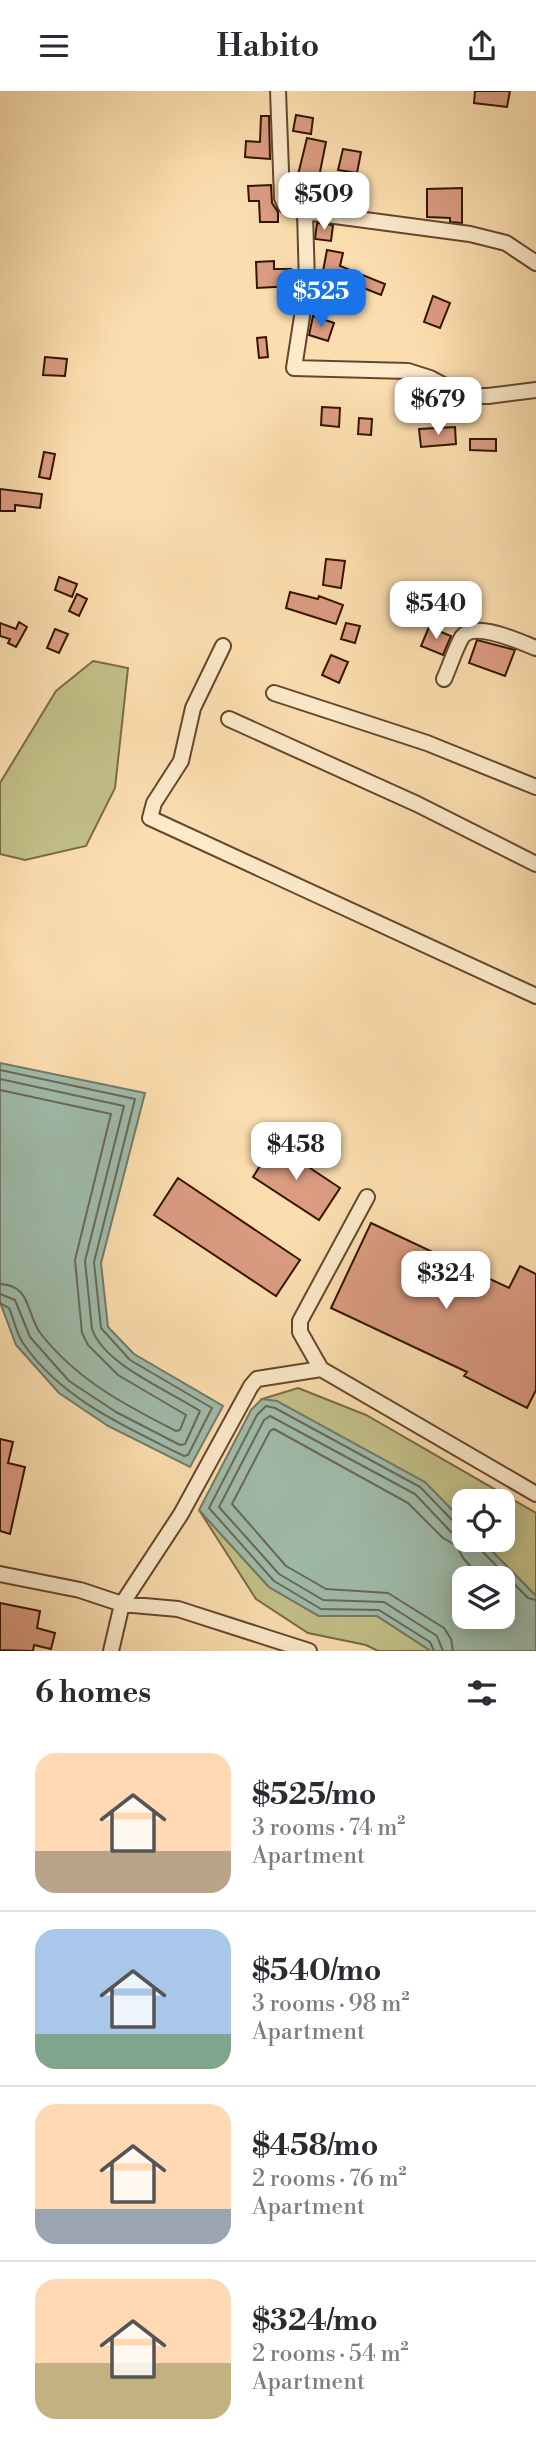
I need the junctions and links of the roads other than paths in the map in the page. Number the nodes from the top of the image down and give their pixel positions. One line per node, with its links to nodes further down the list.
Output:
1 (278, 91): 2 (street)
2 (305, 212): 3 (street); 4 (street)
3 (536, 263)
4 (536, 390)
5 (223, 646): 12 (street)
6 (536, 647): 7 (street)
7 (444, 679)
8 (274, 693): 10 (street)
9 (229, 719): 11 (street)
10 (536, 787)
11 (536, 864)
12 (536, 996)
13 (367, 1197): 14 (street)
14 (321, 1369): 15 (street); 17 (street)
15 (536, 1494)
16 (0, 1574): 17 (street)
17 (122, 1604): 18 (street); 19 (street)
18 (111, 1651)
19 (309, 1651)

